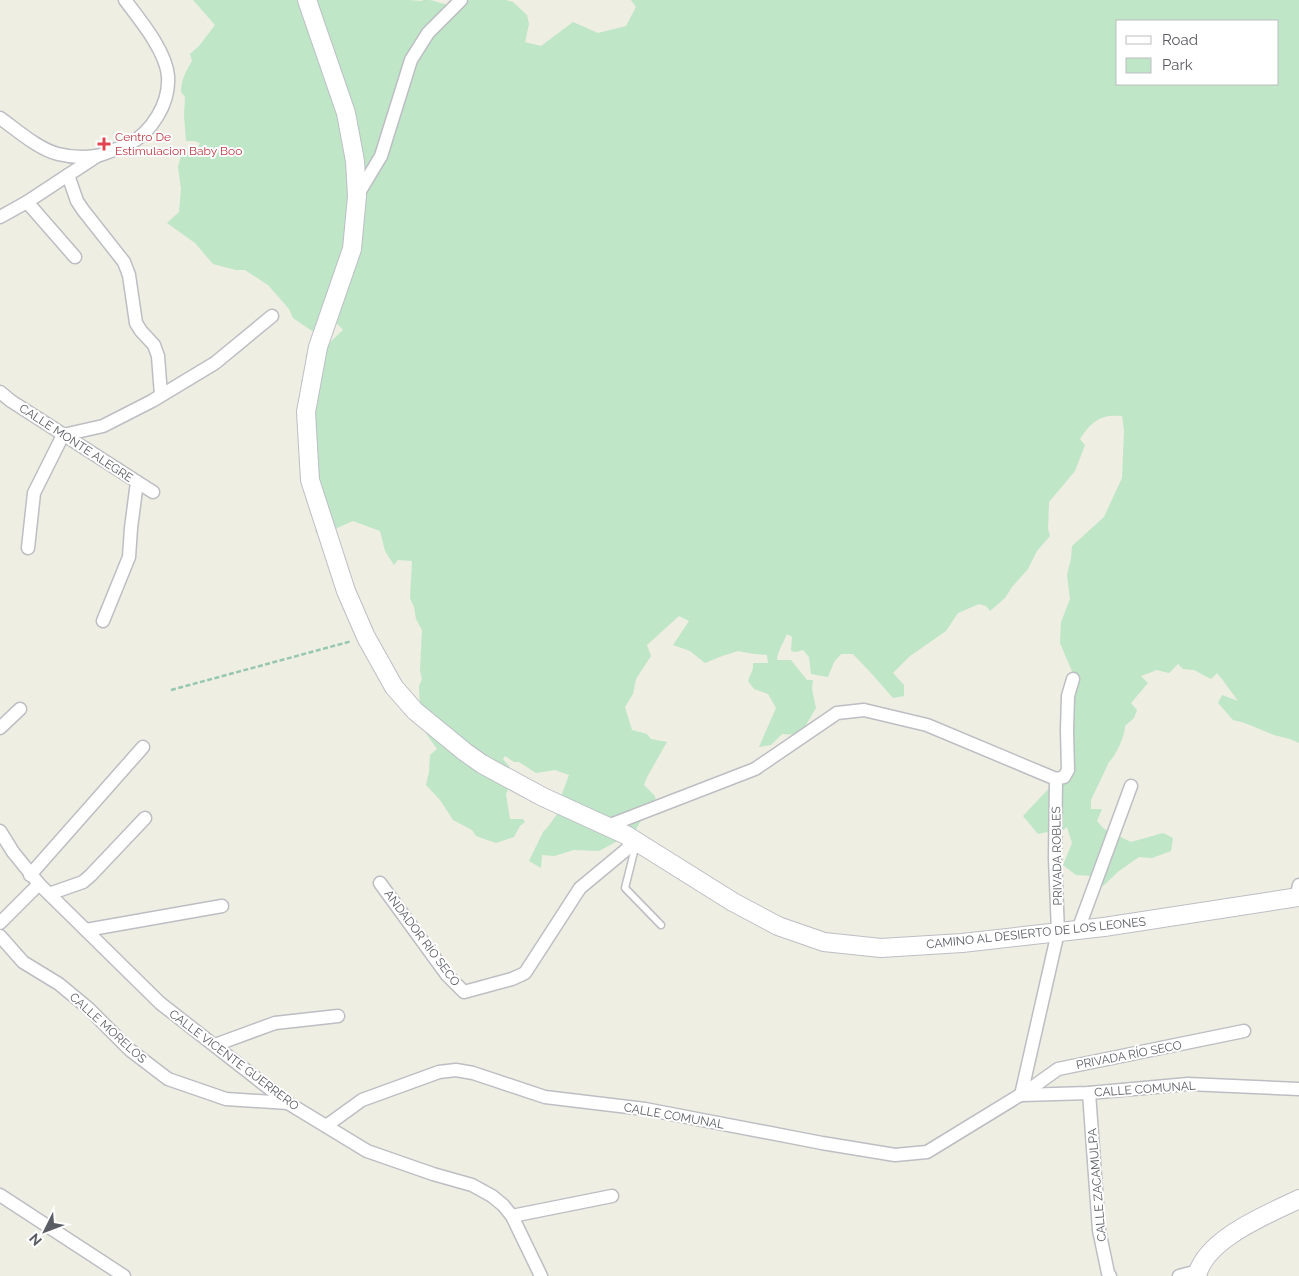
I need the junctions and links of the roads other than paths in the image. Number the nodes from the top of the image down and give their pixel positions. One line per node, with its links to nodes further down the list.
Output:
1 (126, 0): 5 (street)
2 (307, 0): 7 (main road, CAMINO AL DESIERTO DE LOS LEONES)
3 (461, 0): 7 (street)
4 (0, 118): 5 (street)
5 (97, 156): 6 (street)
6 (68, 176): 8 (street); 13 (street)
7 (358, 196): 26 (main road, CAMINO AL DESIERTO DE LOS LEONES)
8 (27, 202): 9 (street); 10 (street)
9 (0, 217)
10 (75, 257)
11 (272, 316): 13 (street)
12 (0, 392): 14 (street, CALLE MONTE ALEGRE)
13 (161, 395): 14 (street)
14 (63, 435): 15 (street, CALLE MONTE ALEGRE); 17 (street)
15 (137, 482): 16 (street, CALLE MONTE ALEGRE); 18 (street)
16 (153, 492)
17 (28, 548)
18 (103, 622)
19 (1073, 679): 23 (street, PRIVADA ROBLES)
20 (20, 709): 21 (street)
21 (0, 728)
22 (143, 747): 31 (street)
23 (1060, 778): 26 (street); 40 (street, PRIVADA ROBLES)
24 (1131, 786): 39 (street)
25 (145, 818): 34 (street)
26 (605, 827): 28 (main road, CAMINO AL DESIERTO DE LOS LEONES)
27 (0, 831): 30 (street, CALLE VICENTE GUERRERO)
28 (634, 840): 32 (street, ANDADOR RÍO SECO); 37 (lane); 40 (main road, CAMINO AL DESIERTO DE LOS LEONES)
29 (0, 846): 30 (street)
30 (13, 852): 31 (street, CALLE VICENTE GUERRERO)
31 (34, 879): 34 (street, CALLE VICENTE GUERRERO); 36 (street)
32 (380, 884)
33 (1298, 893): 39 (main road, CAMINO AL DESIERTO DE LOS LEONES)
34 (49, 894): 38 (street, CALLE VICENTE GUERRERO)
35 (222, 906): 38 (street)
36 (0, 923)
37 (661, 925)
38 (86, 930): 44 (street, CALLE VICENTE GUERRERO)
39 (1078, 930): 40 (main road, CAMINO AL DESIERTO DE LOS LEONES)
40 (1058, 932): 47 (street)
41 (0, 936): 48 (street, CALLE MORELOS)
42 (338, 1016): 44 (street)
43 (1244, 1031): 47 (street, PRIVADA RÍO SECO)
44 (215, 1045): 48 (street, CALLE VICENTE GUERRERO)
45 (1299, 1089): 46 (street, CALLE COMUNAL)
46 (1089, 1093): 47 (street, CALLE COMUNAL); 57 (street, CALLE ZACAMULPA)
47 (1020, 1094): 49 (street, CALLE COMUNAL)
48 (288, 1103): 49 (street, CALLE VICENTE GUERRERO)
49 (326, 1126): 53 (street, CALLE VICENTE GUERRERO)
50 (0, 1195): 55 (street)
51 (612, 1196): 53 (street)
52 (1299, 1199): 54 (main road)
53 (512, 1216): 56 (street, CALLE VICENTE GUERRERO)
54 (1198, 1274): 58 (street)
55 (124, 1276)
56 (541, 1276)
57 (1110, 1276)
58 (1179, 1276)

